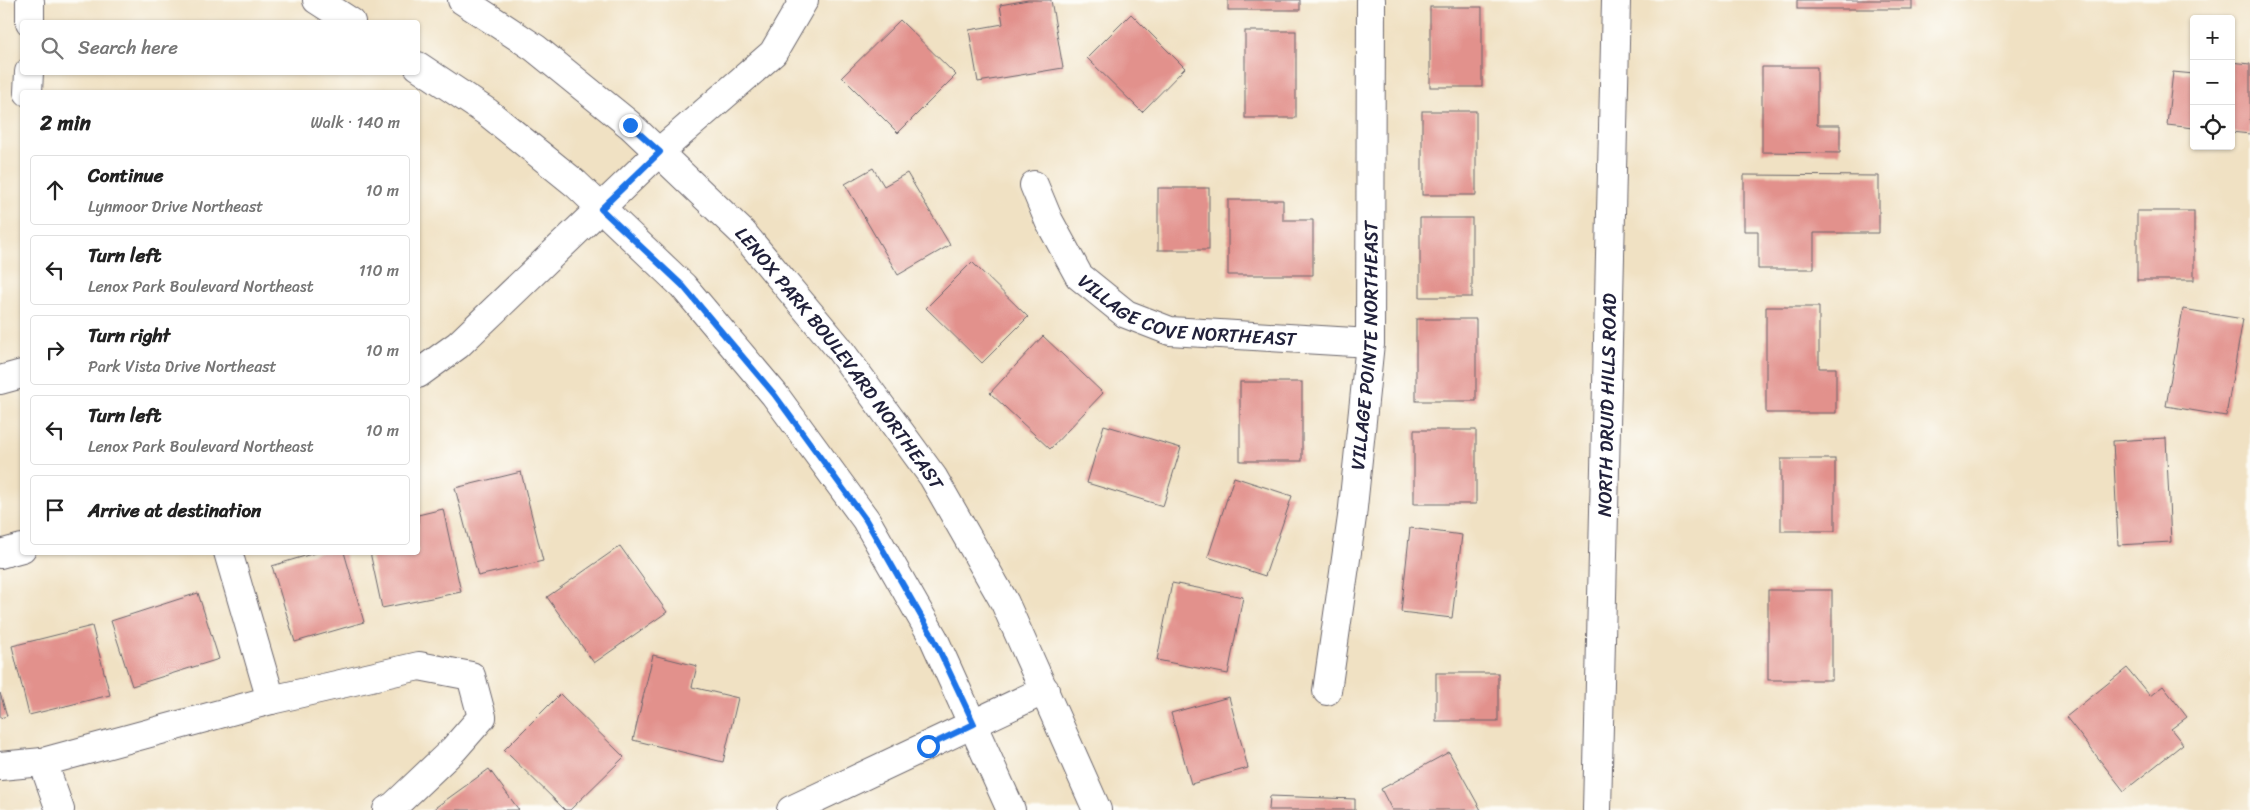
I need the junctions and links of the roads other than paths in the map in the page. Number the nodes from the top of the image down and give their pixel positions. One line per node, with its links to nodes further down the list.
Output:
1 (317, 0): 6 (street)
2 (462, 0): 10 (street, LENOX PARK BOULEVARD NORTHEAST)
3 (804, 0): 10 (street)
4 (1371, 0): 13 (street, VILLAGE POINTE NORTHEAST)
5 (1616, 0): 31 (street, NORTH DRUID HILLS ROAD)
6 (348, 20)
7 (420, 67): 12 (street)
8 (29, 75): 9 (street)
9 (28, 90)
10 (660, 152): 12 (street); 20 (street, LENOX PARK BOULEVARD NORTHEAST)
11 (1034, 185): 13 (street, VILLAGE COVE NORTHEAST)
12 (601, 209): 14 (street); 23 (street)
13 (1370, 343): 21 (street, VILLAGE POINTE NORTHEAST)
14 (420, 373)
15 (20, 375): 16 (street)
16 (0, 380)
17 (20, 549): 18 (street)
18 (0, 554)
19 (229, 555): 22 (street)
20 (1045, 690): 23 (street); 30 (street, LENOX PARK BOULEVARD NORTHEAST)
21 (1328, 691)
22 (271, 700): 24 (street); 27 (street)
23 (974, 724): 28 (street); 29 (street)
24 (43, 762): 25 (street); 26 (street)
25 (0, 766)
26 (60, 810)
27 (387, 810)
28 (791, 810)
29 (1010, 810)
30 (1097, 810)
31 (1597, 810)

